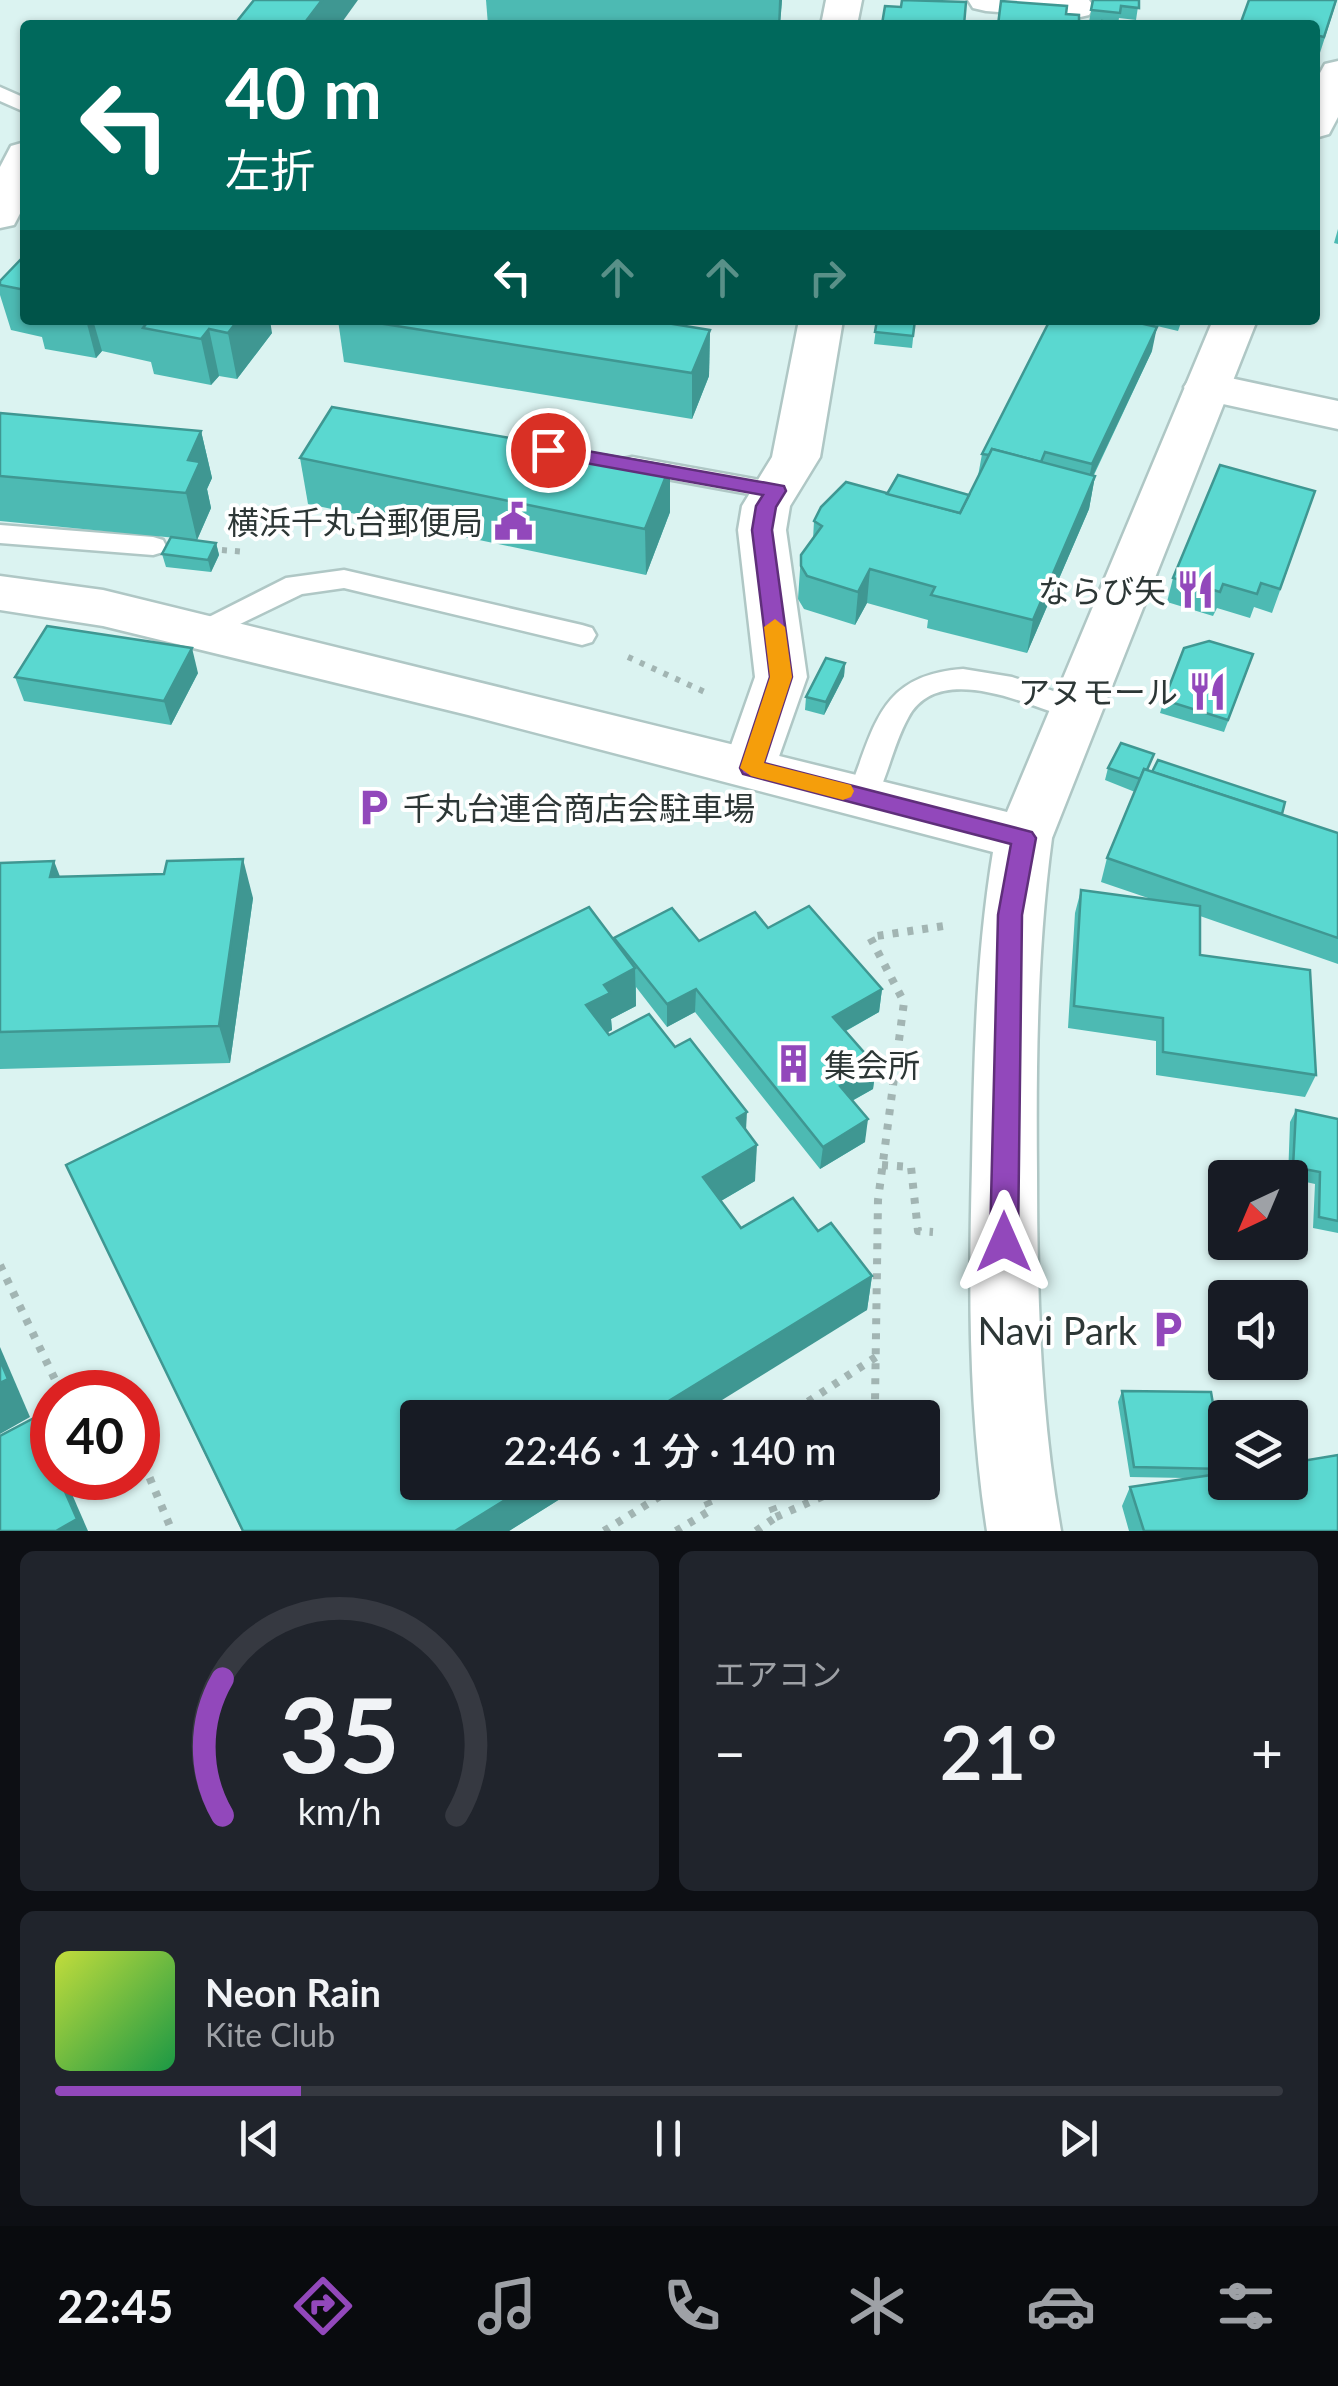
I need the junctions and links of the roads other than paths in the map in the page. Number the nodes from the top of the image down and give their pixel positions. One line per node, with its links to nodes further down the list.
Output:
1 (986, 0): 2 (street)
2 (1076, 7)
3 (1338, 72): 4 (street)
4 (1320, 114)
5 (20, 166): 6 (street)
6 (0, 216)
7 (819, 325): 12 (street)
8 (1233, 325): 9 (street)
9 (1207, 388): 10 (street); 18 (street)
10 (1338, 415)
11 (605, 460): 12 (lane)
12 (776, 491): 19 (street)
13 (0, 534): 14 (lane)
14 (153, 546)
15 (0, 593): 16 (street)
16 (203, 632): 17 (lane); 19 (street)
17 (582, 635)
18 (1078, 710): 20 (lane); 21 (street)
19 (751, 768): 20 (street)
20 (862, 796): 21 (street)
21 (1024, 838): 22 (street)
22 (1024, 1531)

